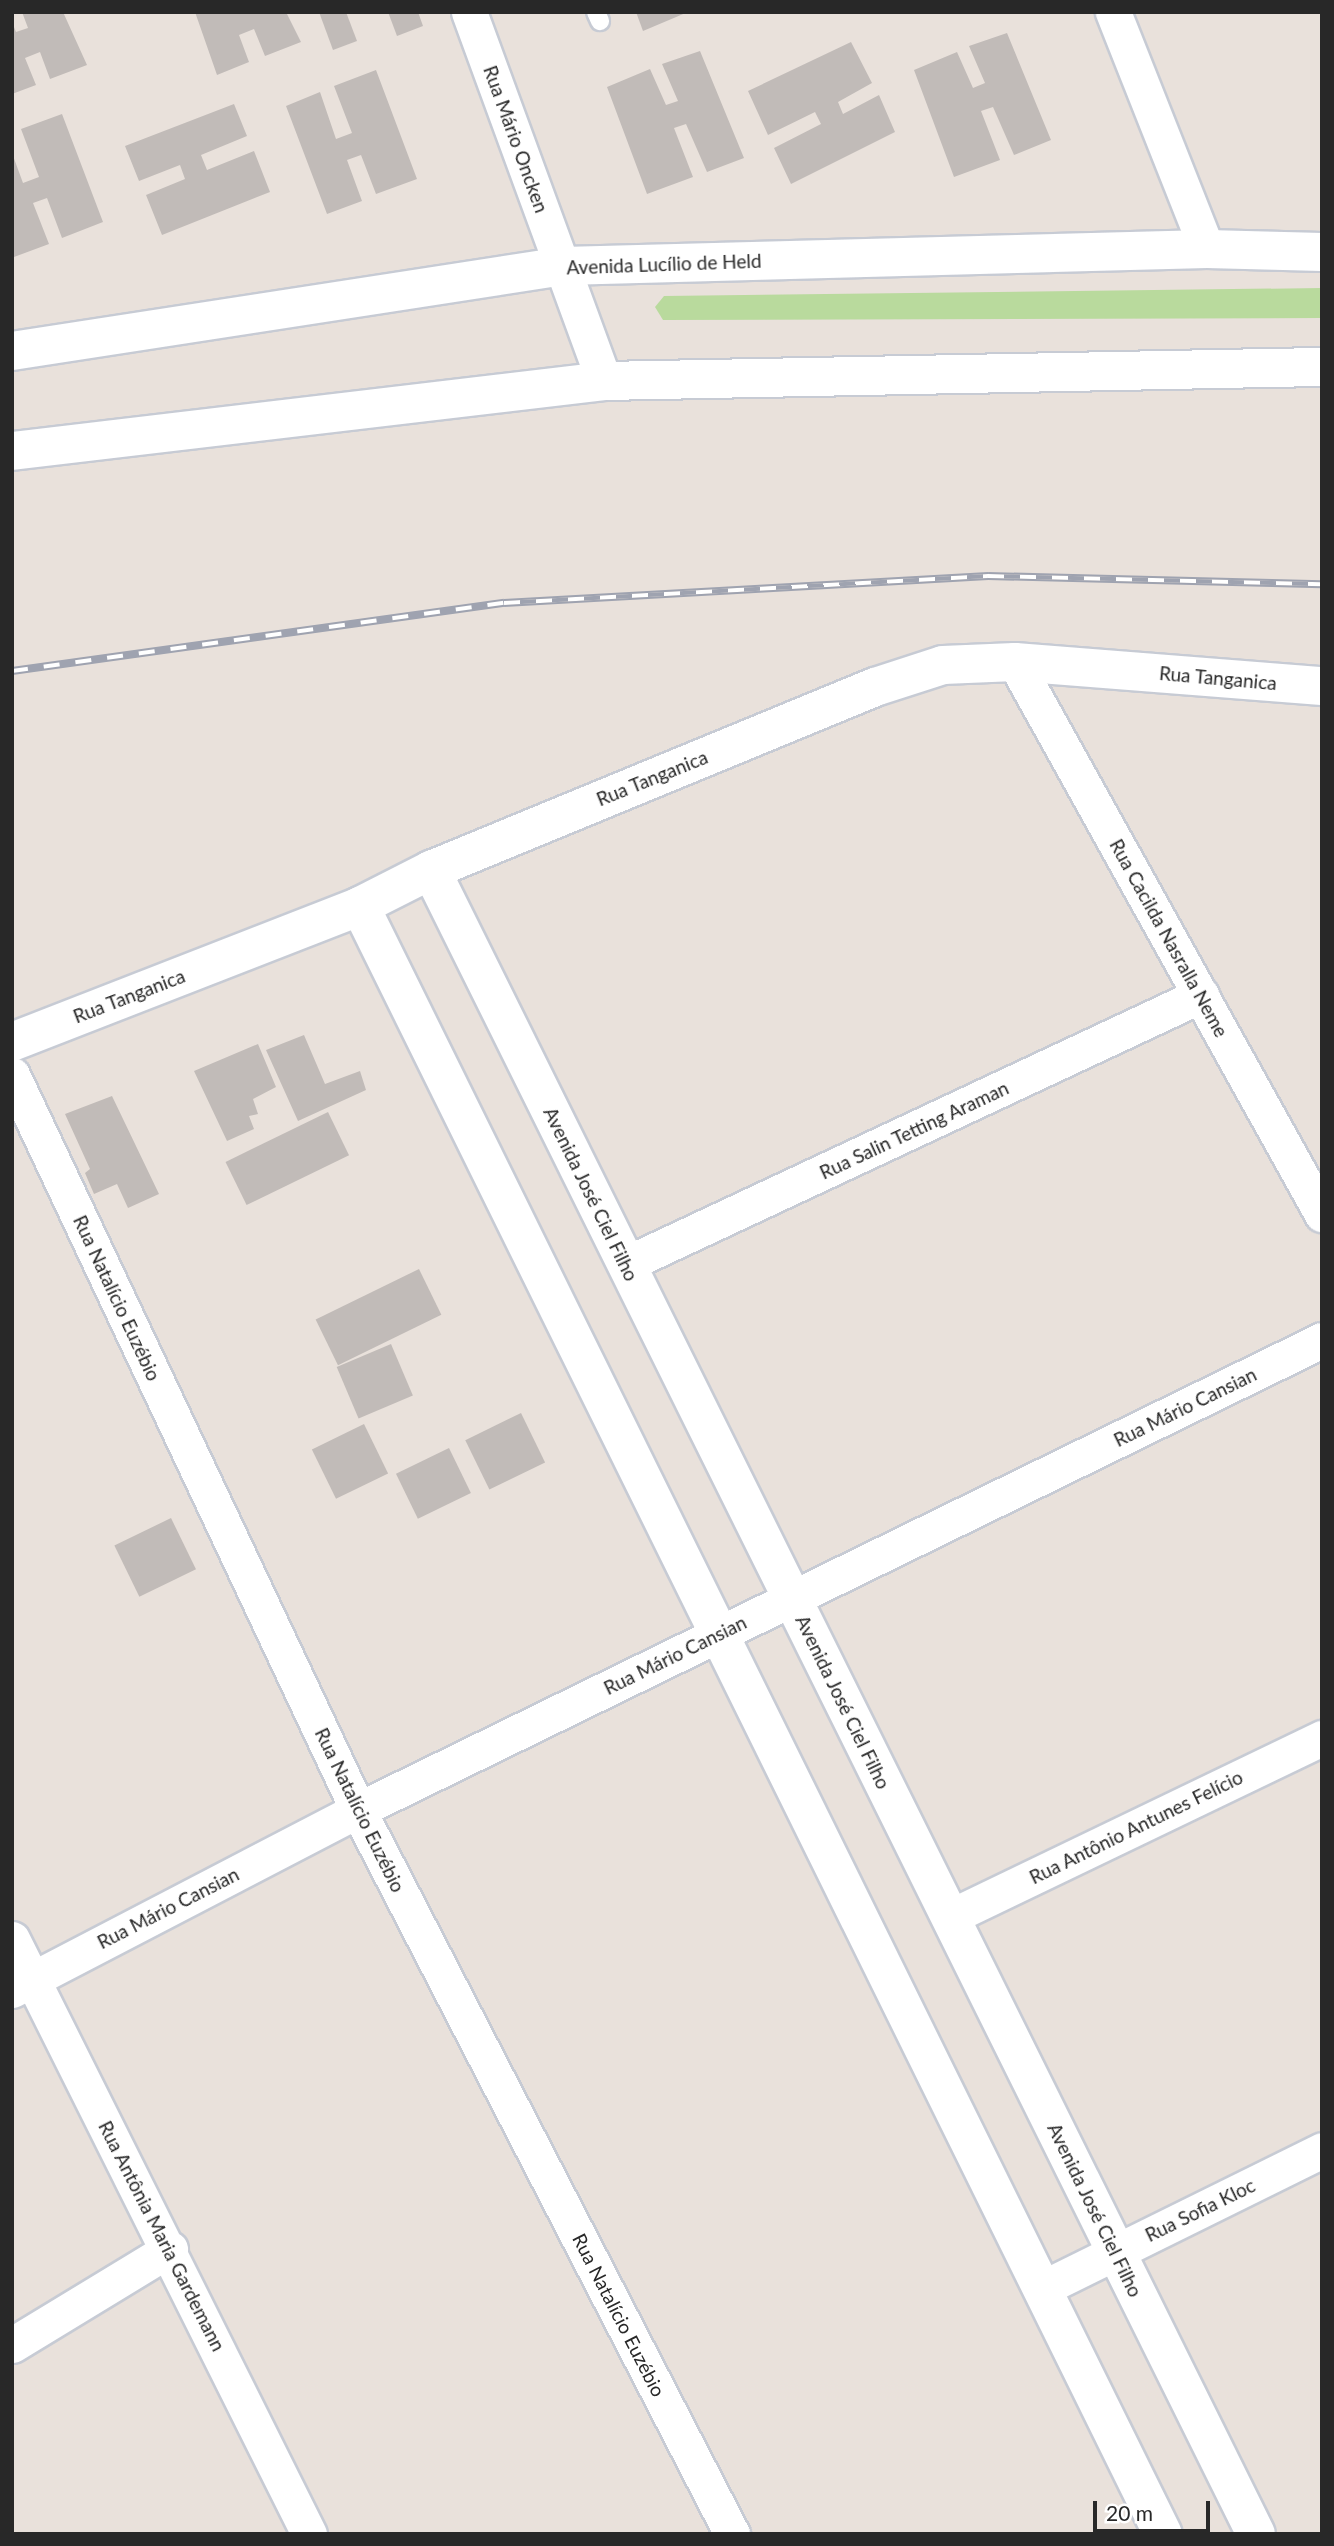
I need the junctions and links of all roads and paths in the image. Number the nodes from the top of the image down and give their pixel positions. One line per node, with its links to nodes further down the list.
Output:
1 (469, 12): 5 (street, Rua Mário Oncken)
2 (1113, 12): 3 (street)
3 (1207, 249): 4 (street, Avenida Lucílio de Held); 5 (street, Avenida Lucílio de Held)
4 (1322, 252)
5 (563, 266): 6 (street, Avenida Lucílio de Held); 8 (street, Rua Mário Oncken)
6 (12, 351)
7 (1322, 367): 8 (street)
8 (604, 381): 9 (street)
9 (12, 451)
10 (1015, 662): 11 (street, Rua Tanganica); 12 (street, Rua Tanganica); 14 (street, Rua Cacilda Nasralla Neme)
11 (1322, 686)
12 (430, 870): 13 (street, Rua Tanganica); 18 (street, Avenida José Ciel Filho)
13 (360, 906): 15 (street, Rua Tanganica); 21 (street)
14 (1201, 995): 17 (street, Rua Cacilda Nasralla Neme); 18 (street, Rua Salin Tetting Araman)
15 (12, 1042)
16 (12, 1075): 23 (street, Rua Natalício Euzébio)
17 (1322, 1214)
18 (626, 1264): 20 (street, Avenida José Ciel Filho)
19 (1322, 1340): 20 (street, Rua Mário Cansian)
20 (792, 1599): 21 (street, Rua Mário Cansian); 24 (street, Avenida José Ciel Filho)
21 (717, 1635): 23 (street, Rua Mário Cansian); 30 (street)
22 (1322, 1738): 24 (street, Rua Antônio Antunes Felício)
23 (358, 1810): 26 (street, Rua Mário Cansian); 33 (street, Rua Natalício Euzébio)
24 (950, 1916): 29 (street, Avenida José Ciel Filho)
25 (12, 1940): 26 (street, Rua Antônia Maria Gardemann)
26 (22, 1984): 28 (street, Rua Antônia Maria Gardemann)
27 (1322, 2150): 29 (street, Rua Sofia Kloc)
28 (170, 2249): 31 (street); 32 (street, Rua Antônia Maria Gardemann)
29 (1116, 2252): 30 (street, Rua Sofia Kloc); 35 (street, Avenida José Ciel Filho)
30 (1041, 2288): 34 (street)
31 (12, 2345)
32 (309, 2534)
33 (732, 2534)
34 (1163, 2534)
35 (1256, 2534)

